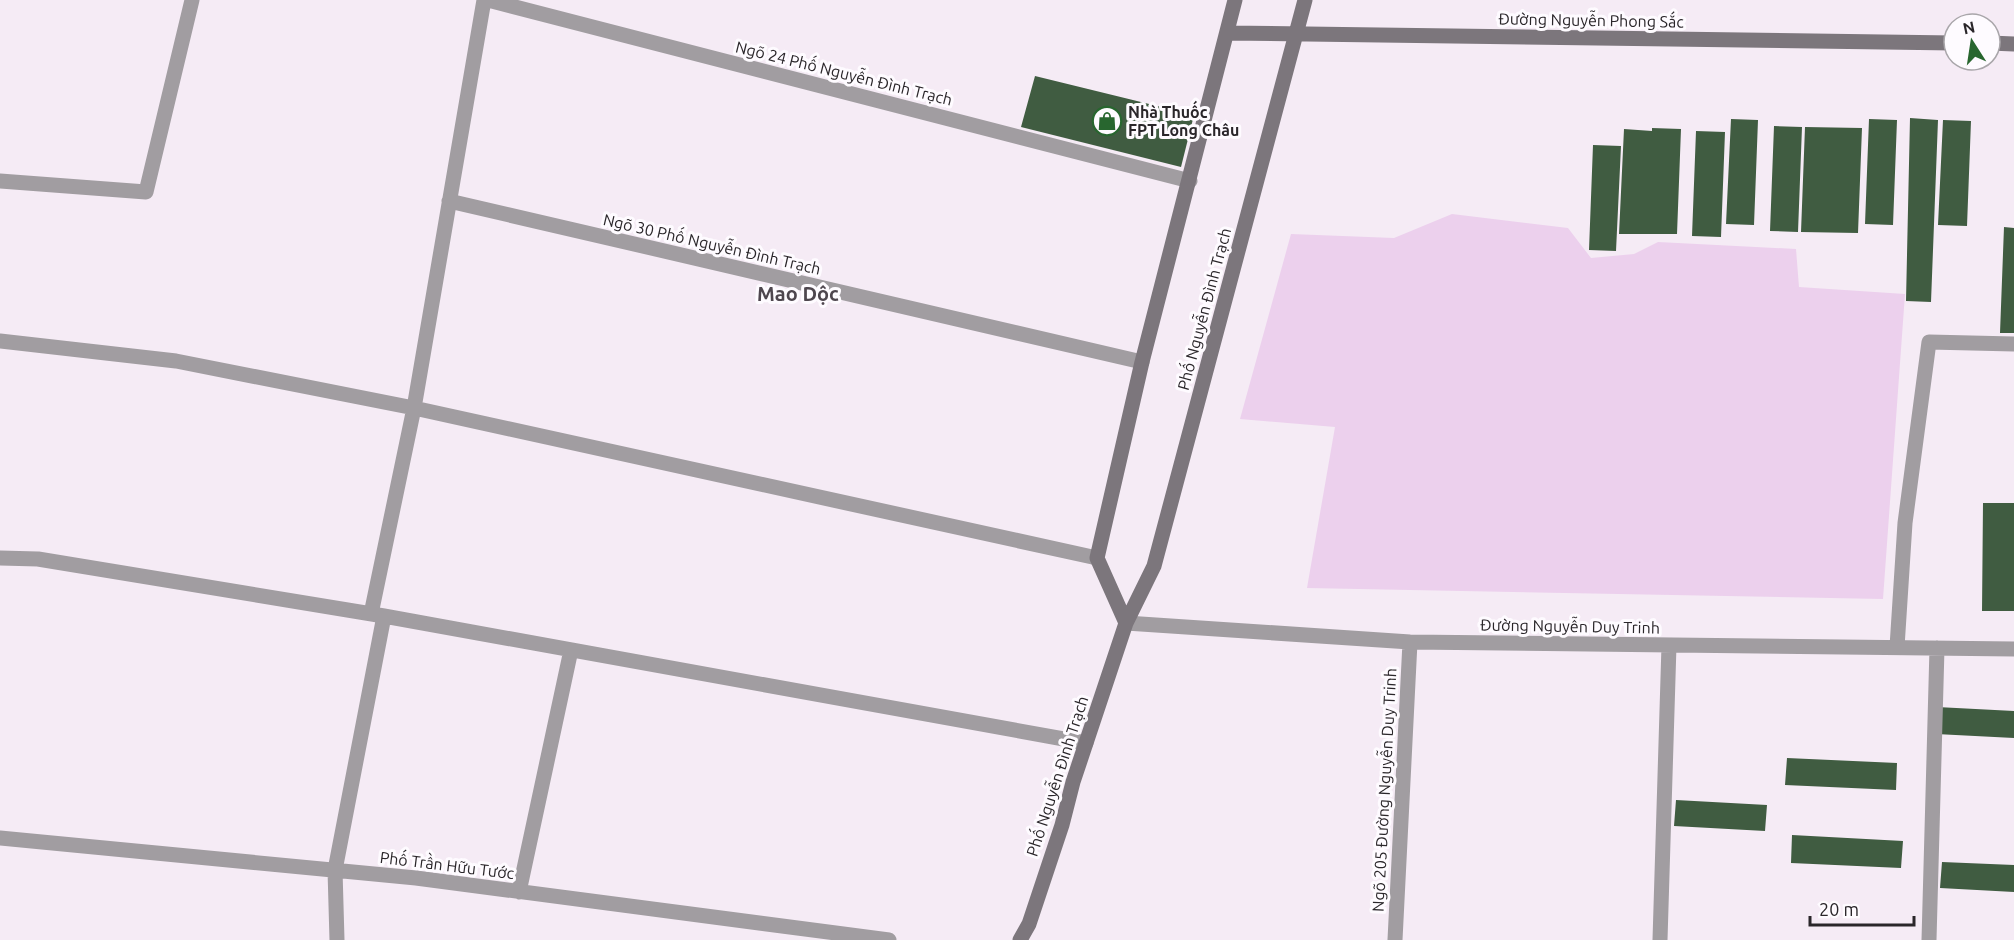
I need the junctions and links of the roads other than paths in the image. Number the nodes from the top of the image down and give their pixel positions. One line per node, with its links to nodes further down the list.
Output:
1 (192, 0): 9 (street)
2 (486, 0): 8 (street, Ngõ 24 Phố Nguyễn Đình Trạch); 10 (street)
3 (1235, 0): 5 (street)
4 (1305, 0): 6 (street, Phố Nguyễn Đình Trạch)
5 (1227, 33): 6 (street, Đường Nguyễn Phong Sắc); 8 (street)
6 (1297, 34): 7 (street, Đường Nguyễn Phong Sắc); 18 (street, Phố Nguyễn Đình Trạch)
7 (1942, 43)
8 (1190, 181): 13 (street)
9 (0, 182)
10 (449, 201): 13 (street, Ngõ 30 Phố Nguyễn Đình Trạch); 14 (street)
11 (0, 341): 14 (street)
12 (2014, 344): 21 (street)
13 (1142, 362): 16 (street)
14 (414, 408): 16 (street); 17 (street)
15 (0, 558): 17 (street)
16 (1097, 558): 18 (street)
17 (377, 615): 24 (street); 27 (street)
18 (1126, 623): 19 (street, Đường Nguyễn Duy Trinh); 25 (street, Phố Nguyễn Đình Trạch)
19 (1410, 642): 20 (street, Đường Nguyễn Duy Trinh); 32 (street, Ngõ 205 Đường Nguyễn Duy Trinh)
20 (1669, 645): 21 (street, Đường Nguyễn Duy Trinh); 33 (street)
21 (1897, 647): 22 (street, Đường Nguyễn Duy Trinh)
22 (1937, 648): 23 (street, Đường Nguyễn Duy Trinh); 34 (street)
23 (2014, 649)
24 (571, 650): 25 (street); 28 (street)
25 (1086, 743): 31 (street, Phố Nguyễn Đình Trạch)
26 (0, 838): 27 (street, Phố Trần Hữu Tước)
27 (335, 870): 28 (street, Phố Trần Hữu Tước); 29 (street)
28 (519, 892): 30 (street, Phố Trần Hữu Tước)
29 (337, 940)
30 (889, 940)
31 (1020, 940)
32 (1395, 940)
33 (1660, 940)
34 (1929, 940)

